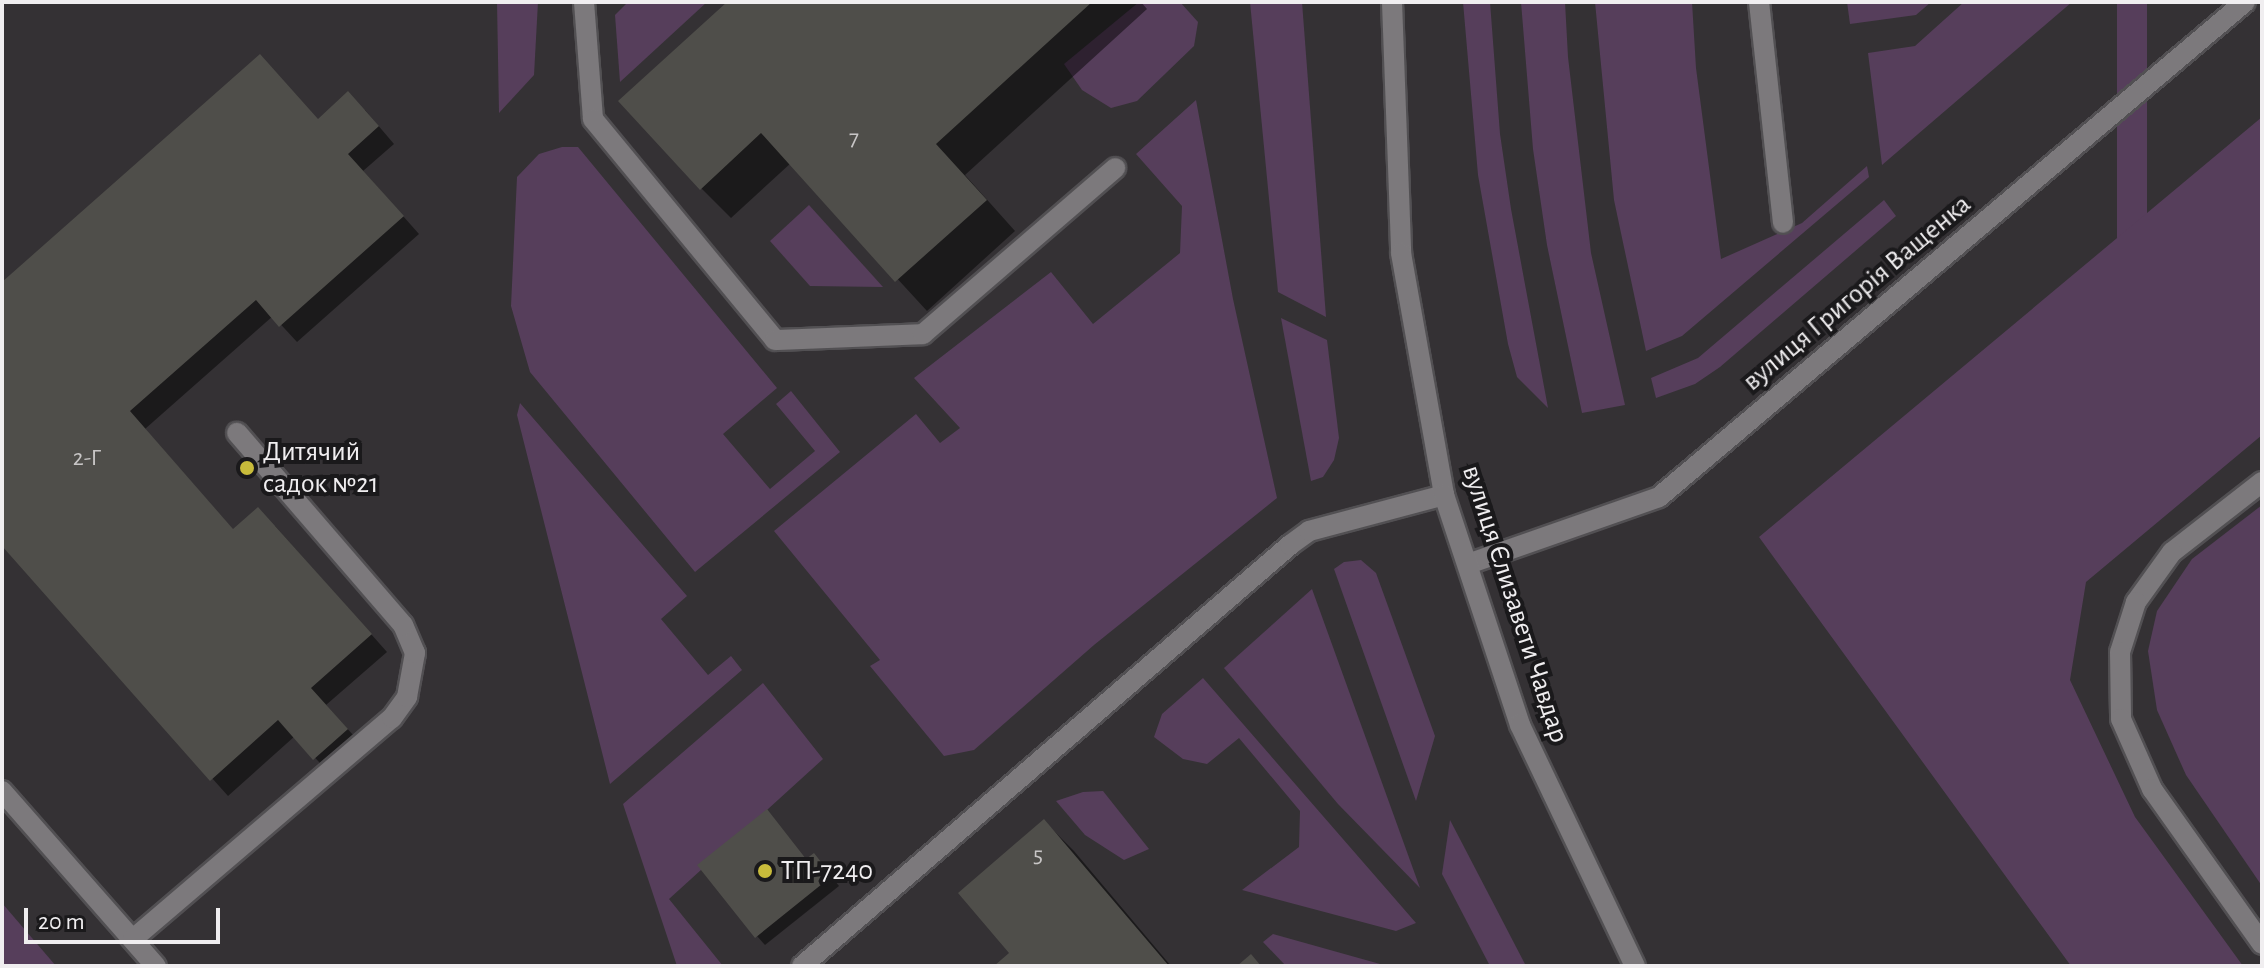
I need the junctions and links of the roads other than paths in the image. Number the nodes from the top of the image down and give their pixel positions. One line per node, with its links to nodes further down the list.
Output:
1 (584, 2): 5 (street)
2 (1392, 2): 9 (street, вулиця Єлизавети Чавдар)
3 (1759, 2): 6 (street)
4 (2245, 2): 10 (street, вулиця Григорія Ващенка)
5 (1115, 168)
6 (1783, 223)
7 (237, 433): 12 (street)
8 (2262, 482): 13 (street)
9 (1444, 495): 10 (street, вулиця Єлизавети Чавдар); 15 (street)
10 (1468, 564): 16 (street, вулиця Єлизавети Чавдар)
11 (2, 791): 12 (street)
12 (133, 939): 14 (street)
13 (2262, 944)
14 (156, 966)
15 (802, 966)
16 (1635, 966)

